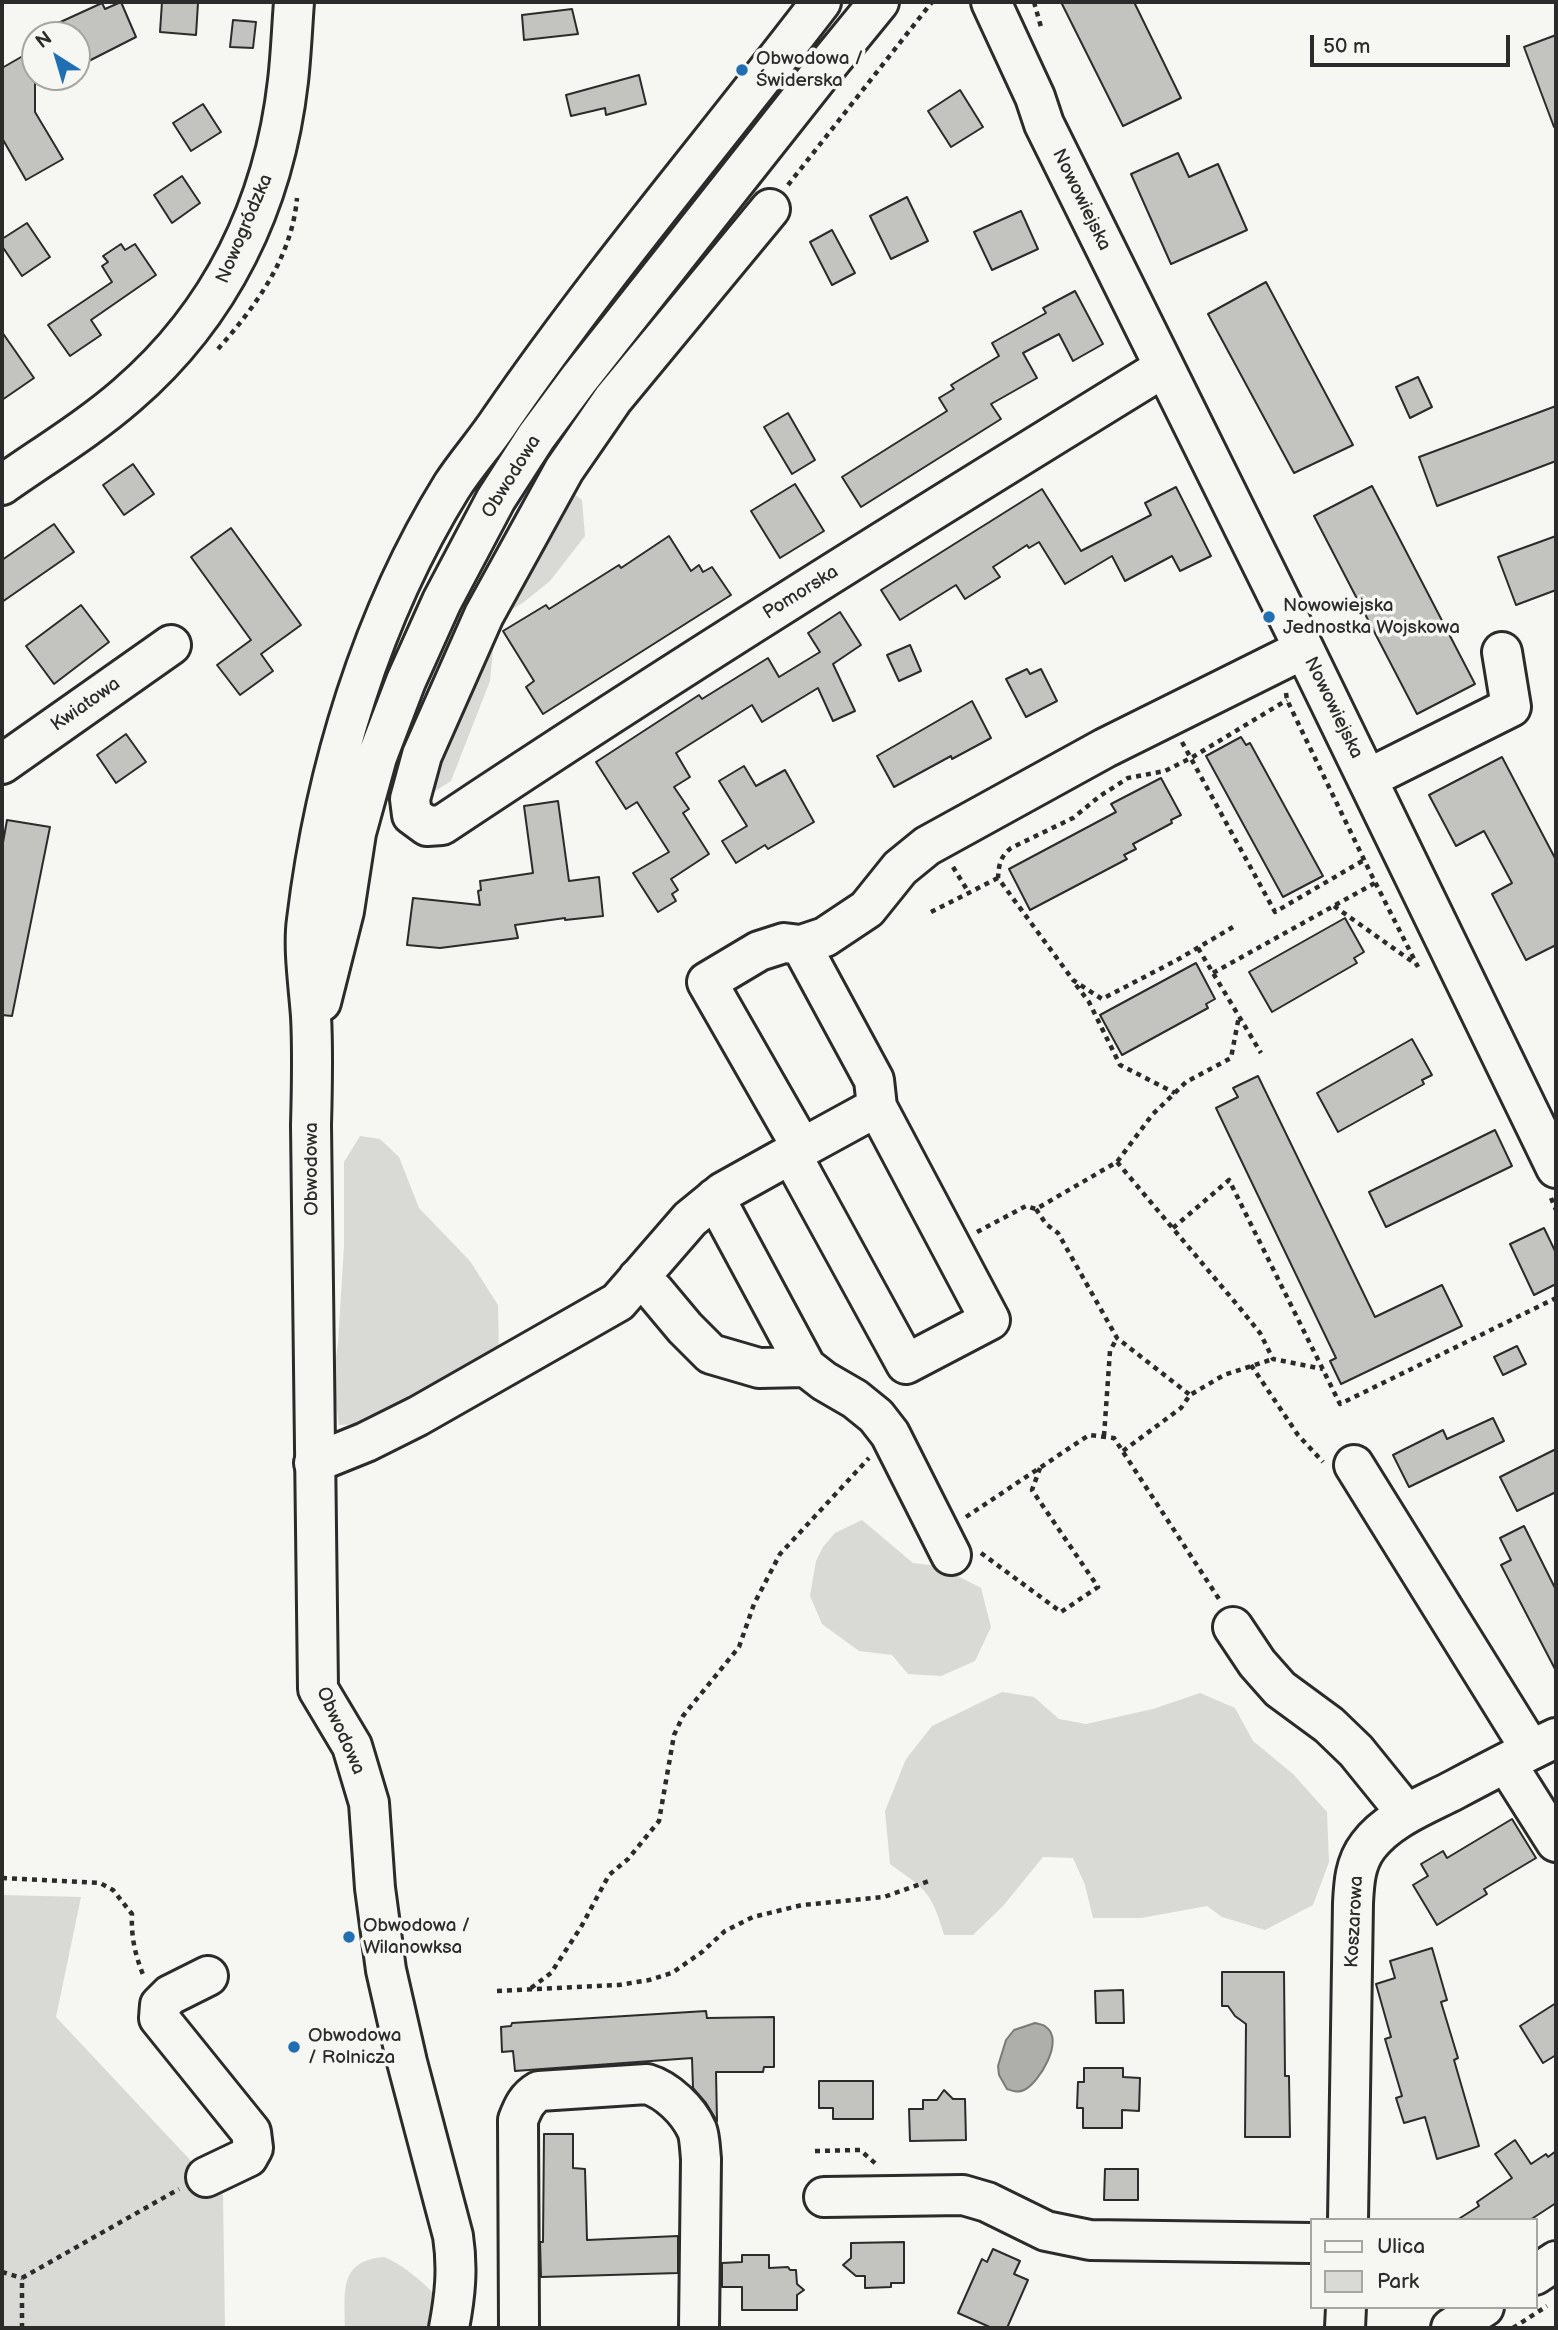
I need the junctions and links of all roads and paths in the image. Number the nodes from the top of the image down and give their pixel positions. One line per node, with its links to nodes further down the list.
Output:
1 (294, 2): 10 (street, Nowogródzka)
2 (821, 2): 32 (street, Obwodowa)
3 (879, 2): 32 (street, Obwodowa)
4 (932, 2): 8 (path)
5 (992, 2): 7 (street, Nowowiejska)
6 (1017, 2): 7 (street, Nowowiejska)
7 (1035, 97): 9 (street, Nowowiejska)
8 (770, 209): 9 (street, Pomorska)
9 (1163, 368): 13 (street, Nowowiejska)
10 (2, 485)
11 (171, 645): 17 (street, Kwiatowa)
12 (1502, 652): 18 (street)
13 (1294, 654): 14 (path); 15 (street); 18 (street, Nowowiejska)
14 (1287, 700): 16 (path); 19 (path)
15 (1168, 716): 16 (path); 27 (street)
16 (1191, 758): 19 (path); 21 (path)
17 (2, 764)
18 (1367, 779): 38 (street, Nowowiejska)
19 (1364, 860): 22 (path)
20 (950, 863): 23 (path)
21 (998, 878): 23 (path); 30 (path)
22 (1376, 883): 24 (path); 24 (path)
23 (969, 893): 25 (path)
24 (1334, 906): 29 (path)
25 (931, 912)
26 (1233, 927): 28 (path)
27 (801, 945): 35 (street); 36 (street)
28 (1198, 948): 29 (path); 30 (path)
29 (1213, 973): 31 (path)
30 (1073, 981): 34 (path)
31 (1239, 1016): 33 (path); 34 (path)
32 (312, 1038): 53 (street, Obwodowa)
33 (1261, 1053)
34 (1175, 1093): 37 (path)
35 (877, 1107): 36 (street); 42 (street)
36 (797, 1151): 39 (street); 42 (street)
37 (1117, 1163): 40 (path); 41 (path)
38 (1556, 1168)
39 (715, 1198): 43 (street); 47 (street)
40 (1036, 1209): 42 (path); 45 (path)
41 (1173, 1228): 46 (path); 48 (path)
42 (951, 1246)
43 (638, 1278): 47 (street); 53 (street)
44 (1556, 1298): 48 (path)
45 (1117, 1338): 49 (path); 51 (path)
46 (1273, 1359): 48 (path); 49 (path)
47 (806, 1367): 50 (street)
48 (1323, 1369)
49 (1190, 1395): 52 (path)
50 (890, 1434): 57 (street); 65 (path)
51 (1104, 1436): 52 (path); 55 (path)
52 (1123, 1451): 58 (path)
53 (314, 1463): 80 (street, Obwodowa)
54 (1354, 1465): 59 (street)
55 (1041, 1467): 56 (path); 57 (path)
56 (965, 1518)
57 (964, 1553)
58 (1233, 1627): 60 (street)
59 (1531, 1750): 60 (street, Koszarowa); 61 (street)
60 (1407, 1814): 70 (street, Koszarowa)
61 (1556, 1842)
62 (2, 1878): 67 (path)
63 (929, 1881): 65 (path)
64 (208, 1976): 67 (street)
65 (530, 1988): 66 (path)
66 (497, 1991)
67 (160, 2005): 68 (street)
68 (206, 2177): 75 (path)
69 (824, 2197): 71 (street)
70 (1348, 2218)
71 (1310, 2243)
72 (1556, 2261): 74 (street)
73 (2, 2272): 75 (path)
74 (1537, 2274)
75 (22, 2278): 79 (path)
76 (1556, 2300): 85 (path)
77 (1346, 2309): 83 (street)
78 (1481, 2309): 84 (street)
79 (22, 2328)
80 (449, 2328)
81 (519, 2328): 82 (street)
82 (699, 2328)
83 (1345, 2328)
84 (1451, 2328)
85 (1513, 2328)

